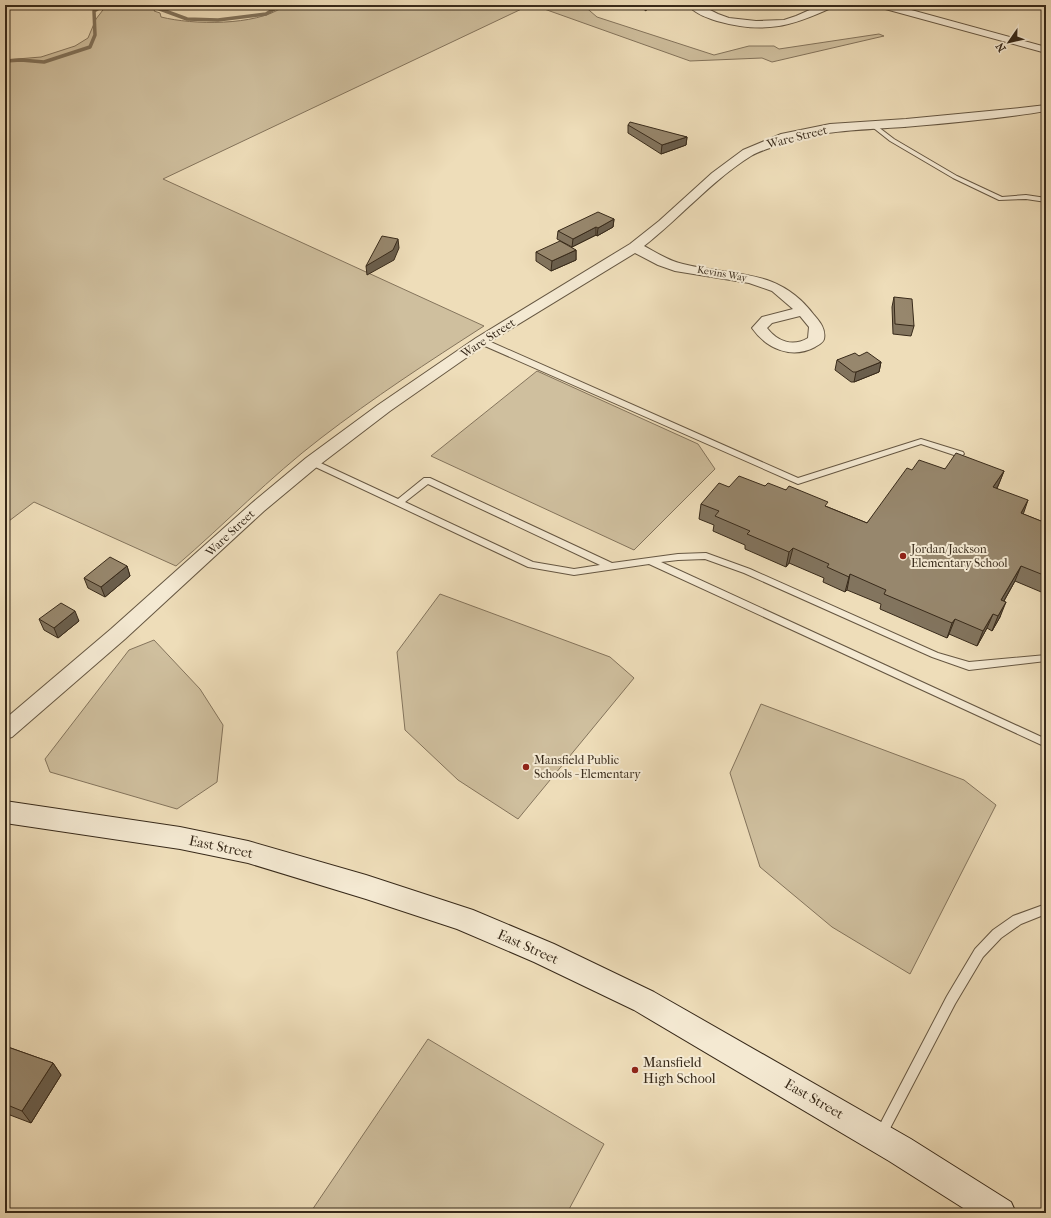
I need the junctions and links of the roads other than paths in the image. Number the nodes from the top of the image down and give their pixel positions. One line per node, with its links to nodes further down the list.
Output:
1 (693, 5): 2 (street)
2 (829, 5)
3 (882, 5): 4 (street)
4 (1046, 50)
5 (1046, 108): 6 (street, Ware Street)
6 (873, 125): 7 (lane); 8 (street, Ware Street)
7 (1046, 200)
8 (635, 247): 9 (street, Kevins Way); 10 (street, Ware Street)
9 (804, 311)
10 (482, 341): 11 (lane); 12 (street, Ware Street)
11 (960, 454)
12 (312, 462): 13 (lane); 17 (street, Ware Street)
13 (399, 503): 15 (lane); 15 (lane)
14 (650, 561): 15 (lane); 16 (lane); 18 (lane)
15 (612, 567)
16 (1046, 658)
17 (5, 731)
18 (1046, 743)
19 (5, 812): 21 (main road, East Street)
20 (1046, 909): 21 (lane)
21 (880, 1138): 22 (main road, East Street)
22 (1000, 1213)

